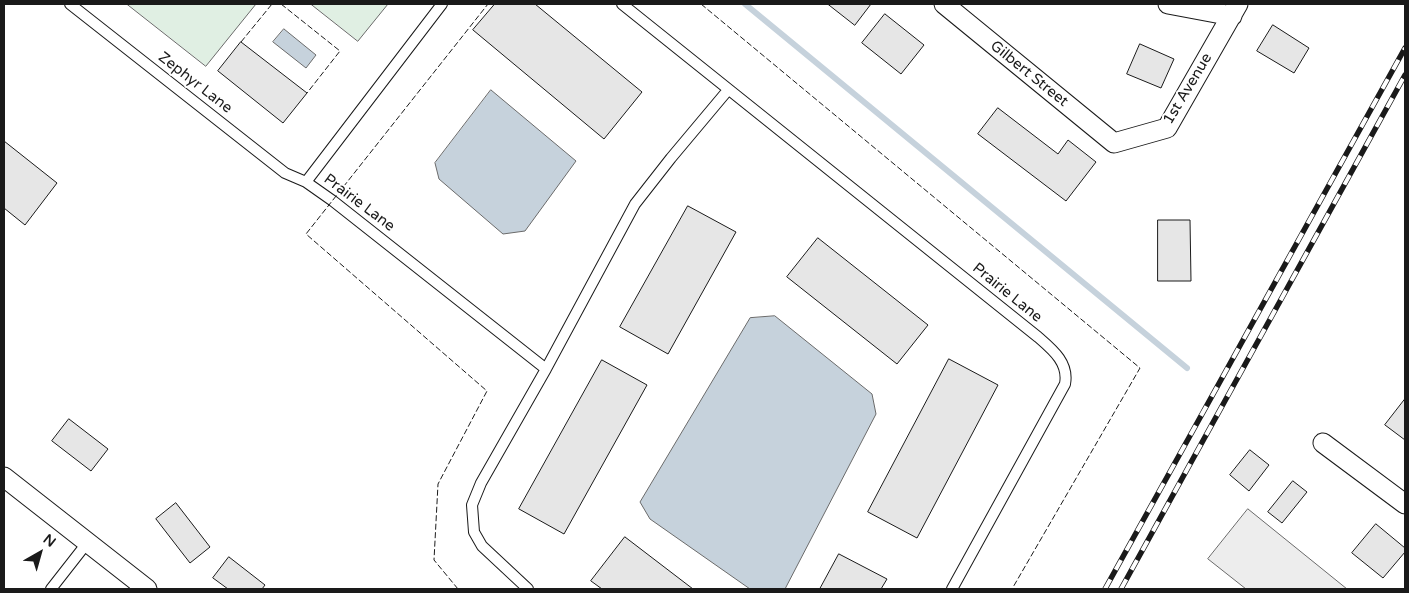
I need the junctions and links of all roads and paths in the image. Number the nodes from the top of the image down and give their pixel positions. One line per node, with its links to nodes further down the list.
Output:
1 (70, 4): 9 (lane, Zephyr Lane)
2 (442, 4): 9 (lane, Prairie Lane)
3 (622, 4): 7 (lane, Prairie Lane)
4 (944, 4): 8 (street, Gilbert Street)
5 (1168, 4): 6 (street)
6 (1235, 10): 8 (street, 1st Avenue)
7 (728, 90): 10 (lane); 18 (lane, Prairie Lane)
8 (1114, 143)
9 (306, 182): 10 (lane, Prairie Lane)
10 (546, 369): 17 (lane)
11 (1322, 443): 13 (street)
12 (4, 477): 14 (street)
13 (1405, 504)
14 (87, 542): 15 (lane); 16 (street)
15 (51, 589)
16 (147, 589)
17 (528, 589)
18 (952, 589)

